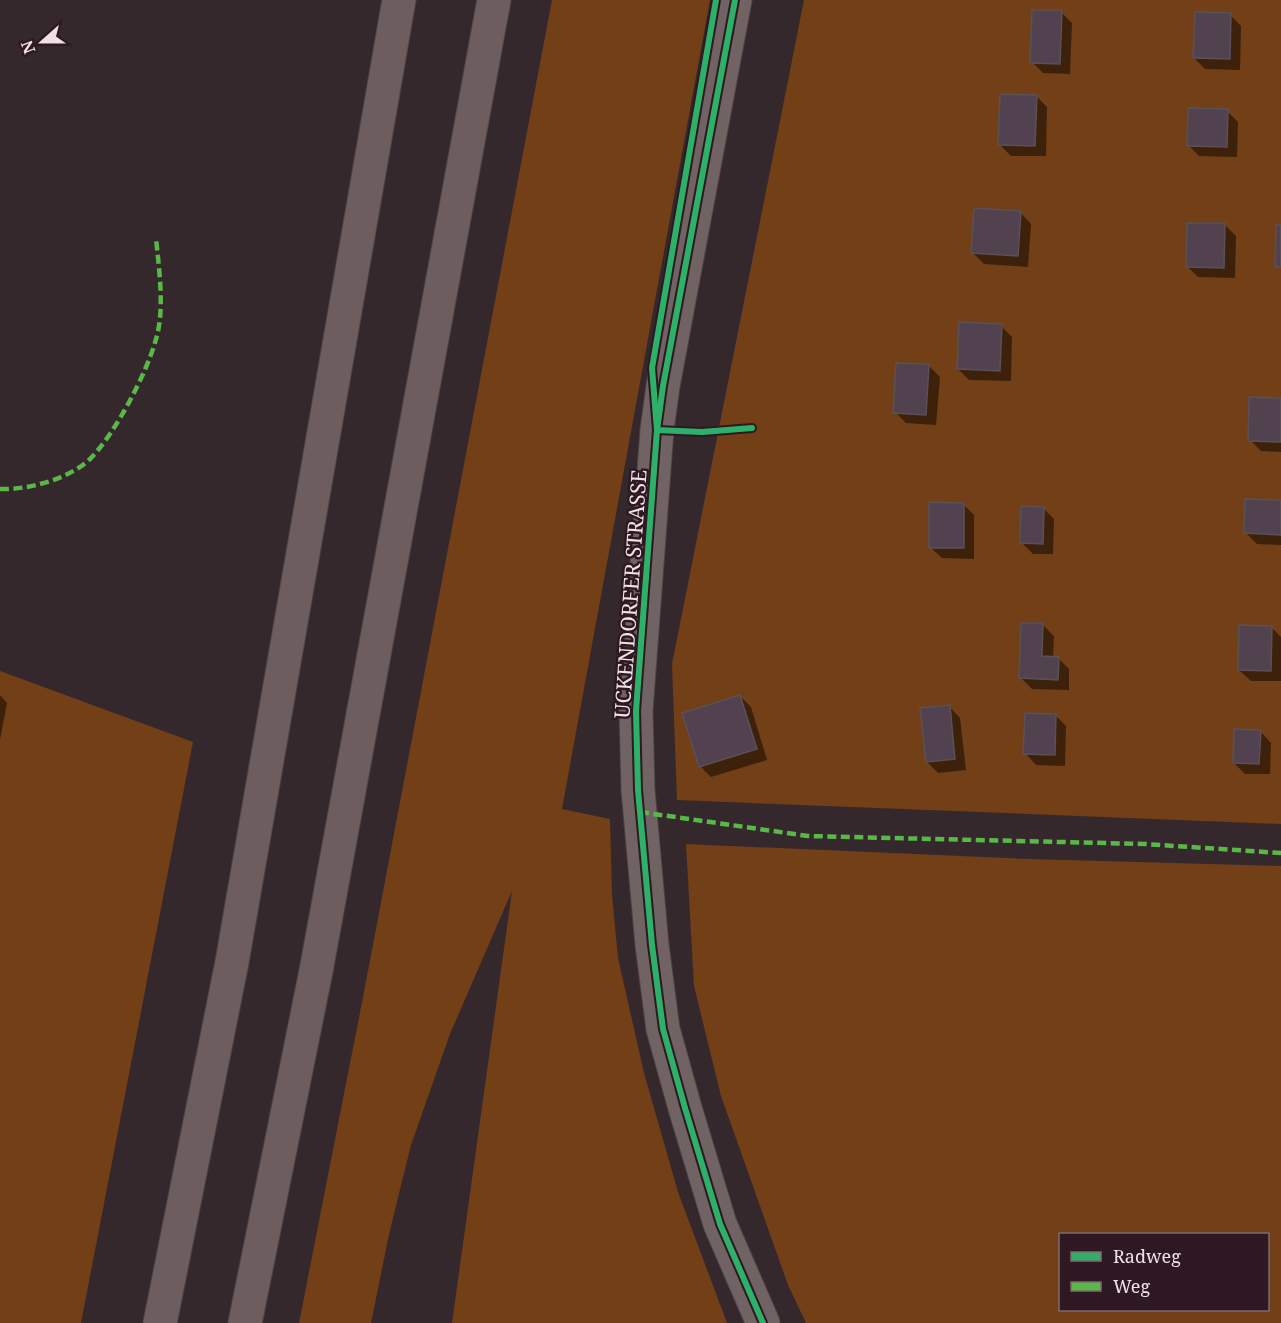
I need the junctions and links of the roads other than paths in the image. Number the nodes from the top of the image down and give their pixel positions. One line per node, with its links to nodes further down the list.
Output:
1 (399, 0): 4 (highway)
2 (494, 0): 5 (highway)
3 (735, 0): 6 (street, UCKENDORFER STRASSE)
4 (160, 1323)
5 (245, 1323)
6 (763, 1323)

